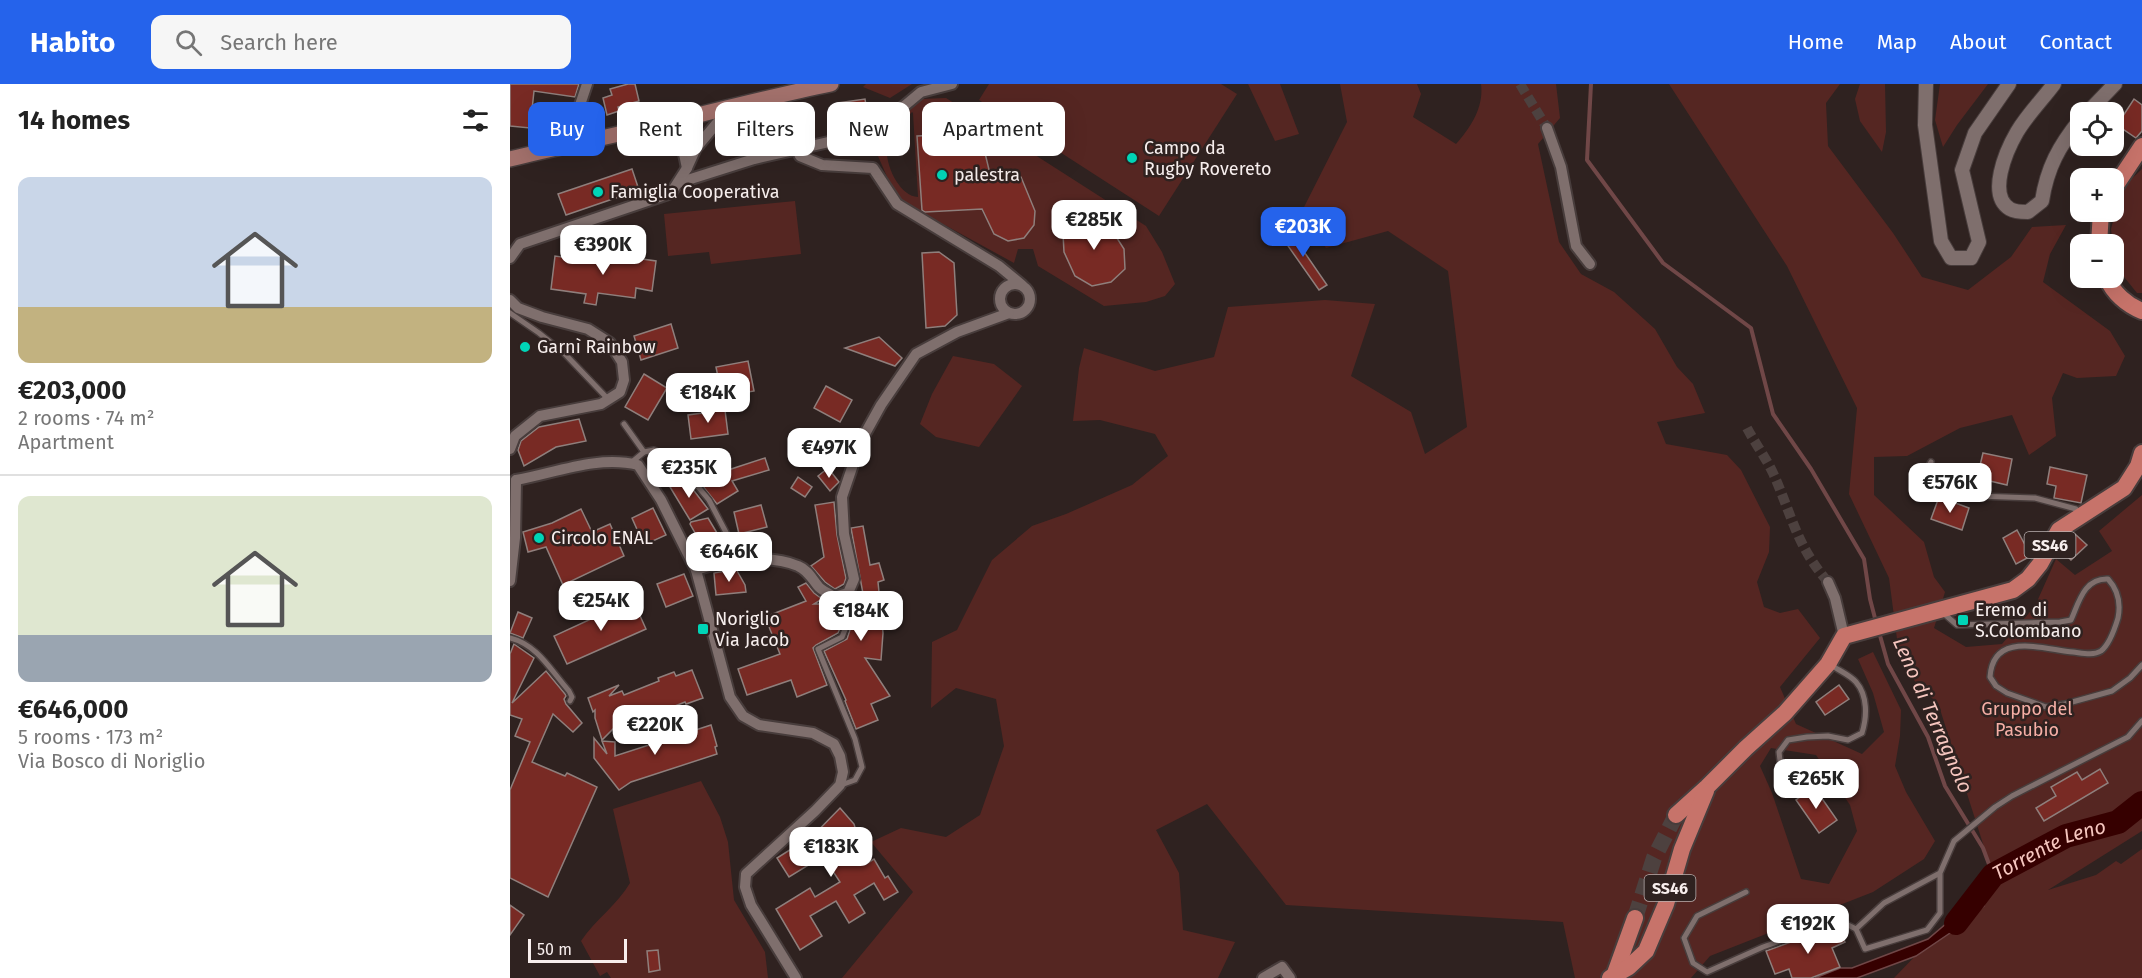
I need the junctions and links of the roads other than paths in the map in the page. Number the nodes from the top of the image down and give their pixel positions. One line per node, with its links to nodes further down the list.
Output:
1 (587, 84): 8 (street)
2 (831, 84): 9 (main road)
3 (952, 84): 15 (street)
4 (1926, 84): 5 (street)
5 (2009, 84)
6 (2054, 84): 13 (street)
7 (2115, 84): 10 (street)
8 (581, 102)
9 (748, 102)
10 (2098, 102)
11 (715, 125): 14 (street)
12 (1547, 128): 27 (street)
13 (2070, 134)
14 (703, 140)
15 (815, 145)
16 (2142, 146): 24 (main road)
17 (528, 154): 22 (main road)
18 (684, 156): 23 (street)
19 (692, 156): 23 (street)
20 (767, 156): 25 (street)
21 (801, 156): 28 (street)
22 (510, 159)
23 (687, 168): 25 (street)
24 (2124, 173)
25 (678, 183): 26 (street)
26 (510, 258)
27 (1590, 264)
28 (1022, 285): 33 (street); 33 (street)
29 (2113, 288): 31 (main road)
30 (510, 300): 34 (street)
31 (2142, 311)
32 (510, 313): 34 (lane)
33 (1009, 313): 47 (street)
34 (608, 399): 36 (street)
35 (624, 424): 37 (lane)
36 (510, 449)
37 (644, 452): 40 (lane); 43 (lane)
38 (2142, 453): 42 (main road, SS46)
39 (1931, 462): 42 (lane)
40 (631, 464): 41 (street); 44 (street)
41 (513, 477): 45 (street)
42 (2082, 515): 48 (main road, SS46)
43 (740, 560): 44 (street); 47 (street)
44 (696, 570): 55 (street)
45 (510, 581)
46 (1828, 582): 49 (street)
47 (842, 594): 55 (lane)
48 (1935, 613): 49 (main road, SS46); 52 (lane)
49 (1850, 635): 51 (main road, SS46)
50 (510, 638): 53 (lane)
51 (1828, 664): 56 (main road, SS46); 57 (lane)
52 (2142, 665)
53 (570, 701)
54 (2142, 721): 59 (lane)
55 (840, 785): 63 (street)
56 (1707, 787): 58 (main road); 64 (main road, SS46)
57 (1794, 789)
58 (1676, 815)
59 (1940, 873): 62 (lane); 62 (lane)
60 (1746, 892): 62 (lane)
61 (1635, 918): 64 (main road, SS46)
62 (1856, 929)
63 (787, 973): 65 (street)
64 (1612, 977)
65 (796, 978)
66 (1263, 978): 67 (street)
67 (1290, 978)

